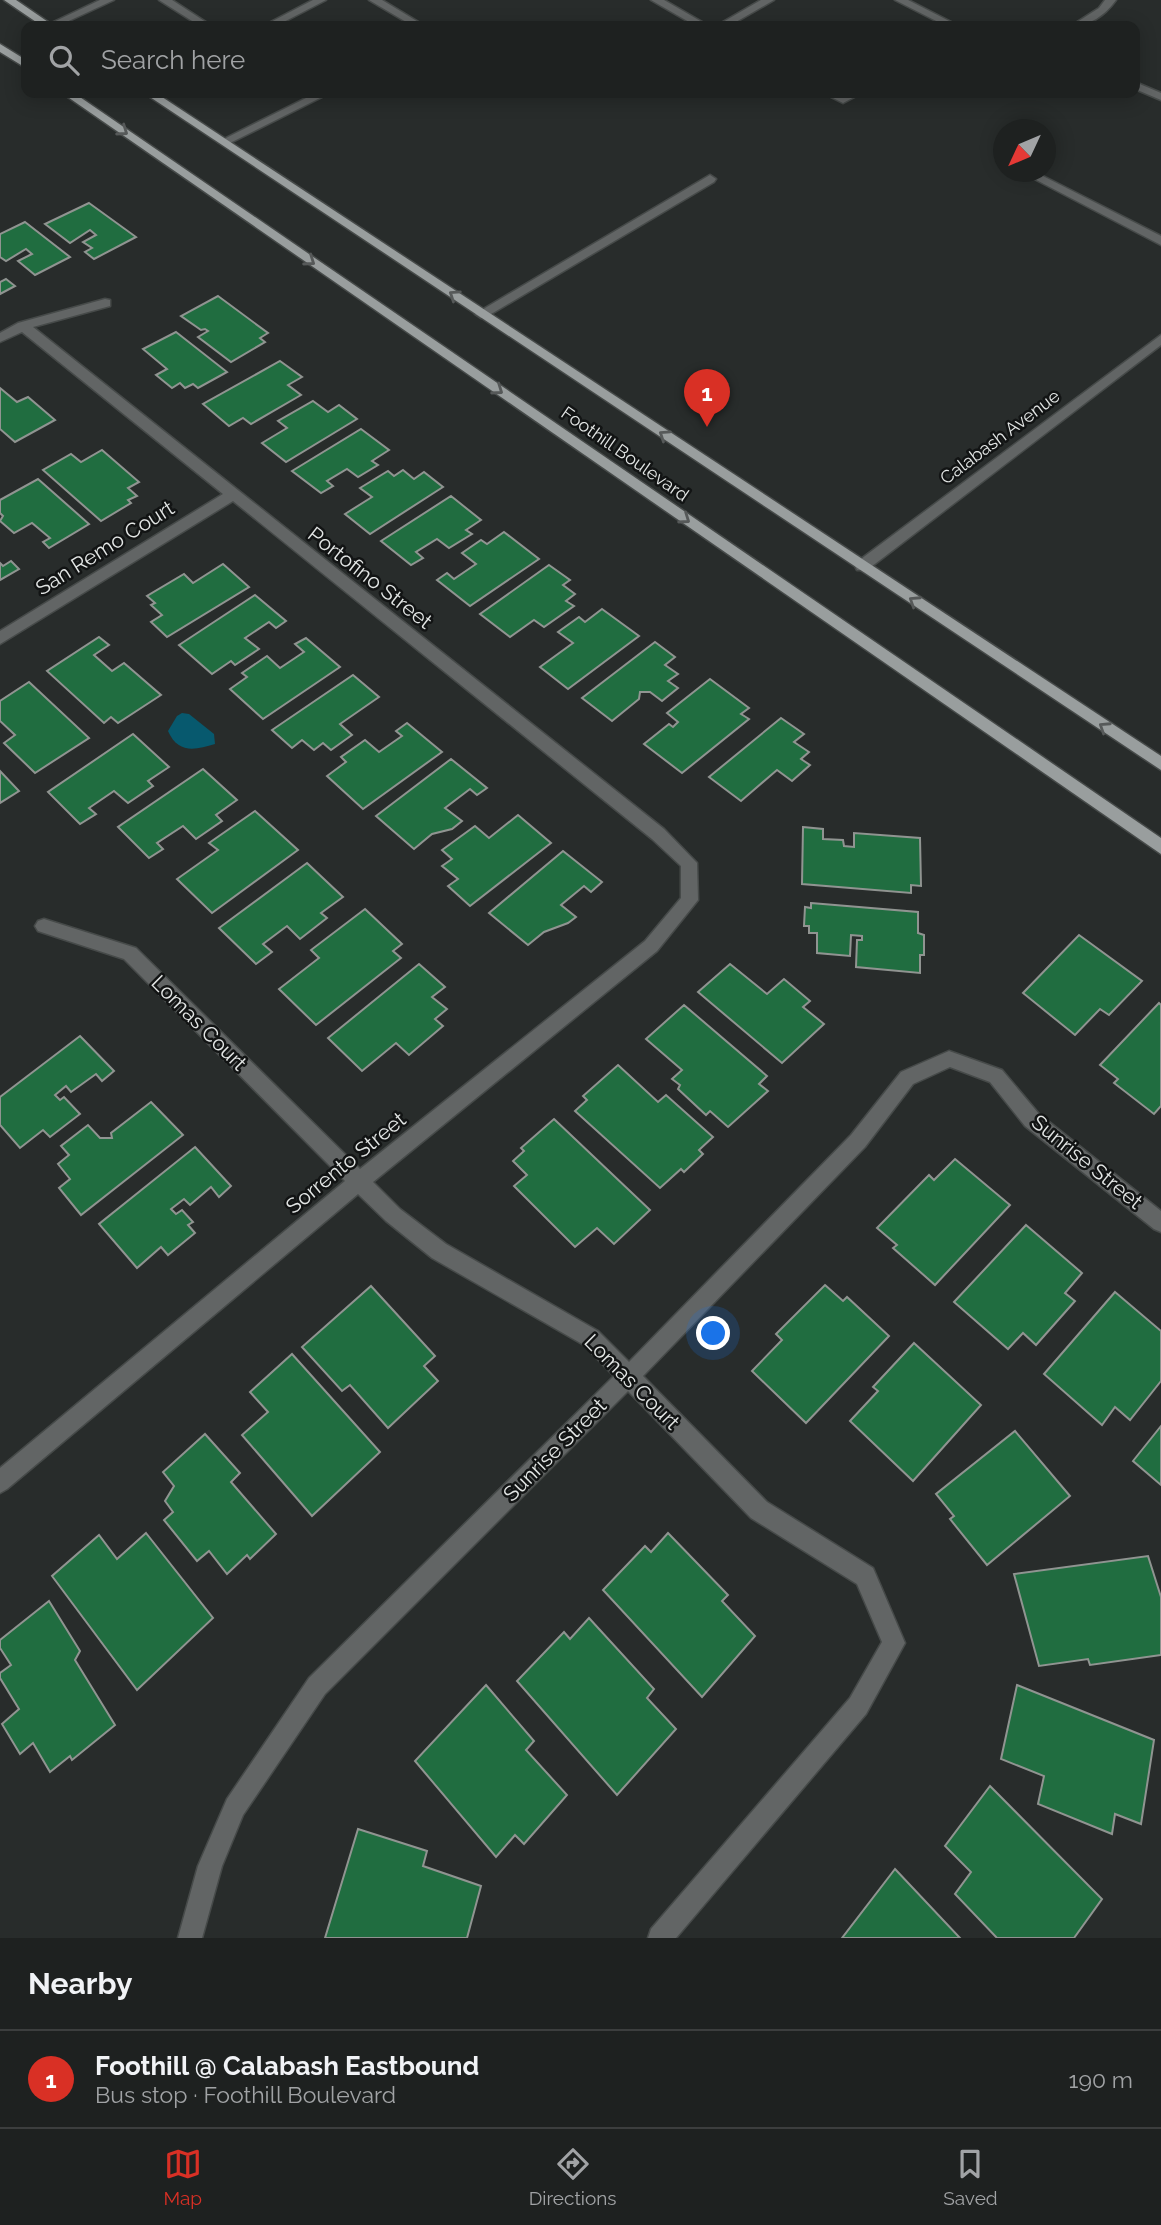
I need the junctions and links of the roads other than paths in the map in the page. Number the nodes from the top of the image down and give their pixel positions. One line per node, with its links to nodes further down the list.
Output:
1 (9, 0): 10 (main road)
2 (109, 0): 11 (street)
3 (164, 0): 12 (street)
4 (321, 0): 13 (street)
5 (374, 0): 14 (street)
6 (656, 0): 15 (street)
7 (769, 0): 16 (street)
8 (900, 0): 17 (street)
9 (1111, 0): 18 (street)
10 (41, 21)
11 (61, 21)
12 (199, 21)
13 (278, 21)
14 (410, 21)
15 (691, 21)
16 (730, 21)
17 (944, 21)
18 (1084, 21)
19 (0, 47): 20 (main road)
20 (21, 62)
21 (1140, 87): 22 (street)
22 (1161, 97)
23 (74, 98): 39 (main road, Foothill Boulevard, one-way to 39)
24 (157, 98): 26 (main road, Foothill Boulevard)
25 (314, 98): 26 (street)
26 (223, 142): 31 (main road, Foothill Boulevard, one-way to 26)
27 (710, 179): 31 (street)
28 (1046, 182): 29 (street)
29 (1161, 241)
30 (105, 303): 32 (street)
31 (481, 314): 36 (main road, Foothill Boulevard, one-way to 31)
32 (23, 326): 33 (street); 35 (street, Portofino Street)
33 (0, 338)
34 (1161, 339): 36 (street, Calabash Avenue)
35 (232, 495): 37 (street, San Remo Court); 40 (street, Portofino Street)
36 (862, 566): 38 (main road, Foothill Boulevard, one-way to 36)
37 (0, 638)
38 (1161, 764)
39 (1161, 847)
40 (689, 863): 42 (street, Sorrento Street)
41 (44, 926): 42 (street, Lomas Court)
42 (358, 1182): 44 (street, Lomas Court); 45 (street, Sorrento Street)
43 (1161, 1223): 44 (street, Sunrise Street)
44 (629, 1376): 46 (street, Sunrise Street); 47 (street, Lomas Court)
45 (0, 1482)
46 (190, 1938)
47 (660, 1938)

